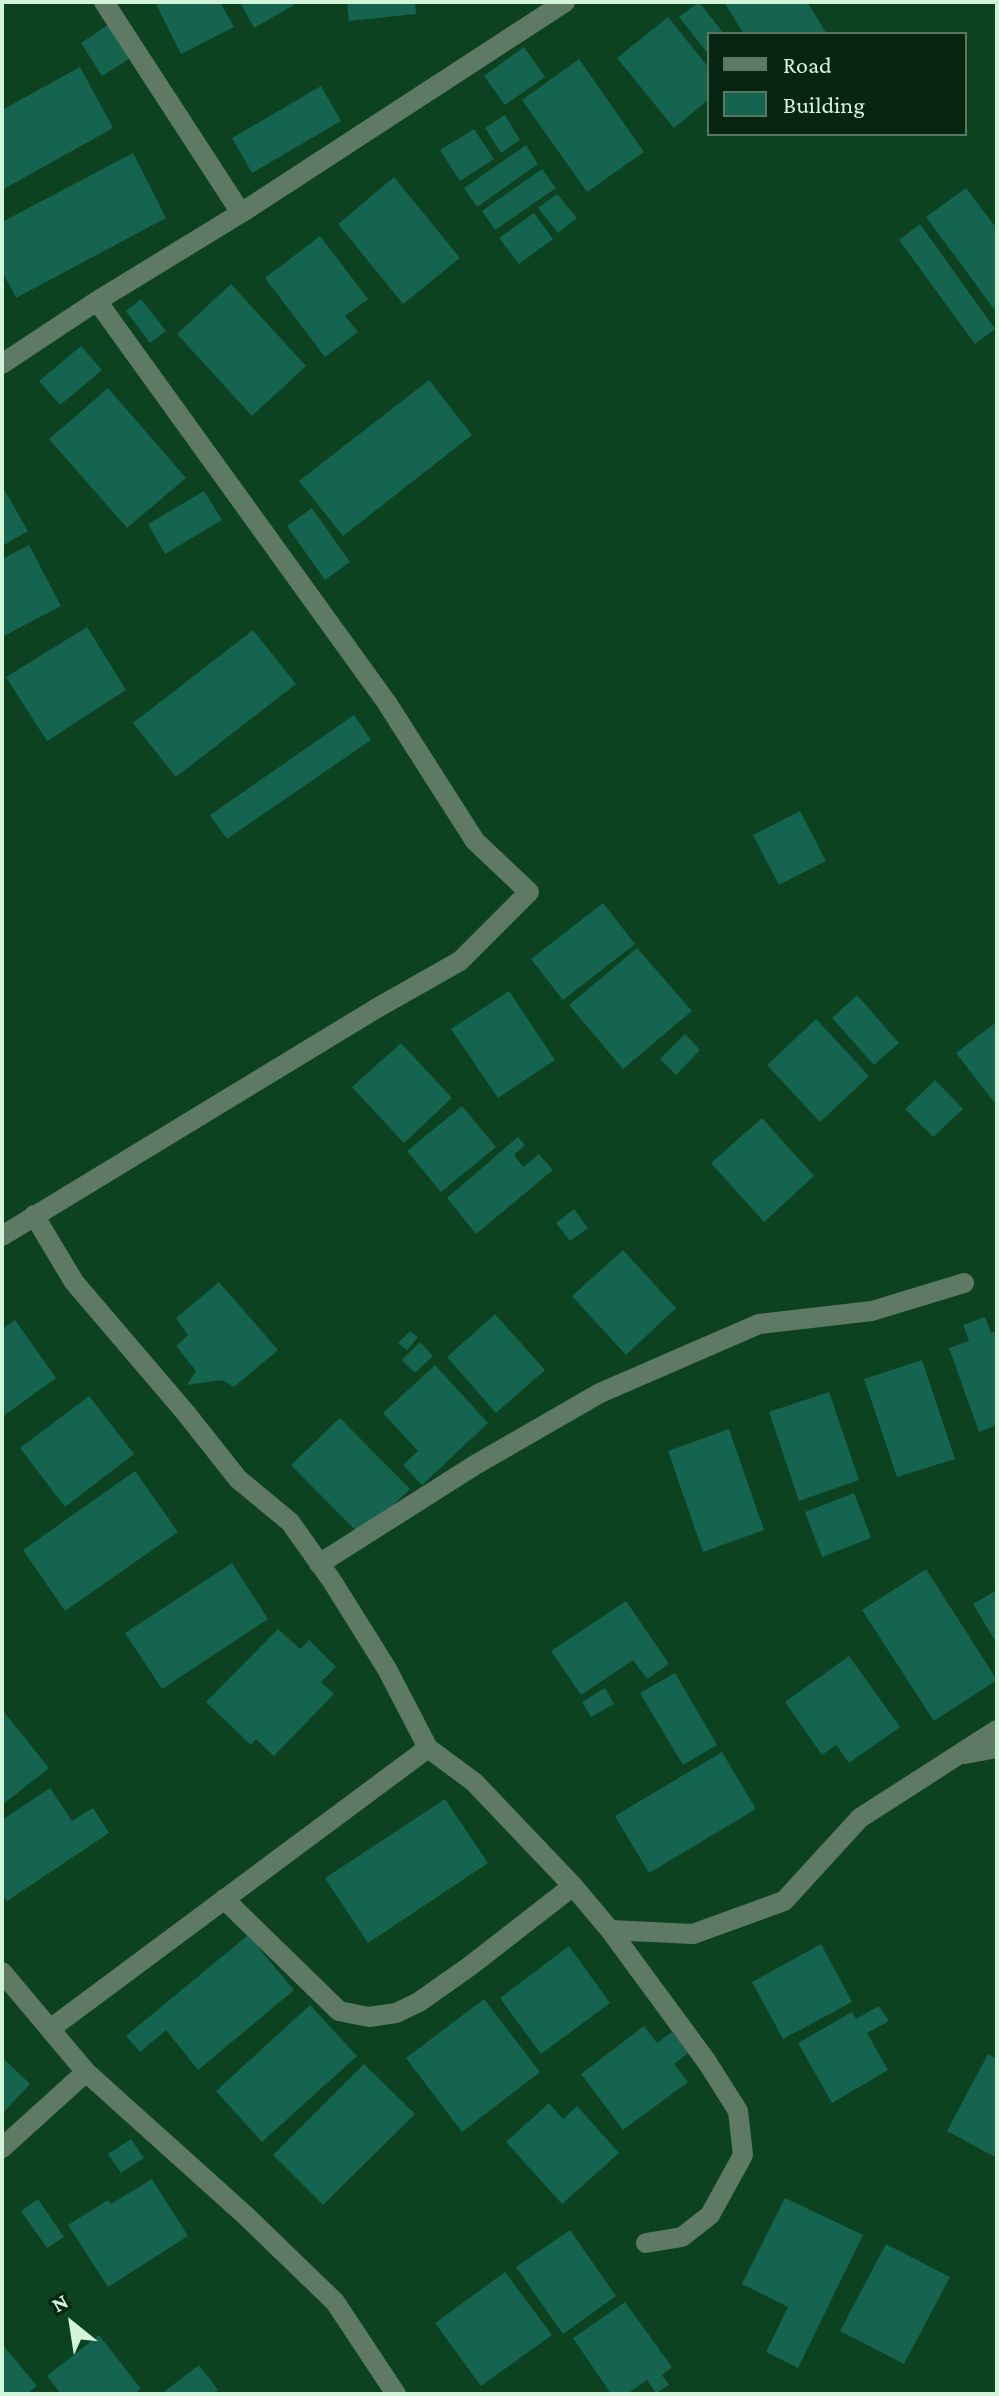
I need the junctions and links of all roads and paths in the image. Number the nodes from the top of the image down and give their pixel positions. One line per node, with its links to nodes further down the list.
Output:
1 (104, 2): 3 (street)
2 (565, 2): 3 (street)
3 (241, 213): 4 (street)
4 (97, 301): 5 (street); 6 (street)
5 (2, 364)
6 (34, 1215): 7 (street); 9 (street)
7 (2, 1236)
8 (964, 1283): 9 (street)
9 (319, 1564): 11 (street)
10 (997, 1730): 13 (street)
11 (428, 1748): 14 (street); 15 (street)
12 (997, 1748): 13 (street)
13 (957, 1756): 16 (street)
14 (573, 1886): 15 (street); 16 (street)
15 (224, 1899): 18 (street)
16 (610, 1930): 21 (street)
17 (2, 1972): 18 (street)
18 (50, 2029): 19 (street)
19 (86, 2072): 20 (street); 22 (street)
20 (2, 2148)
21 (646, 2243)
22 (396, 2394)

